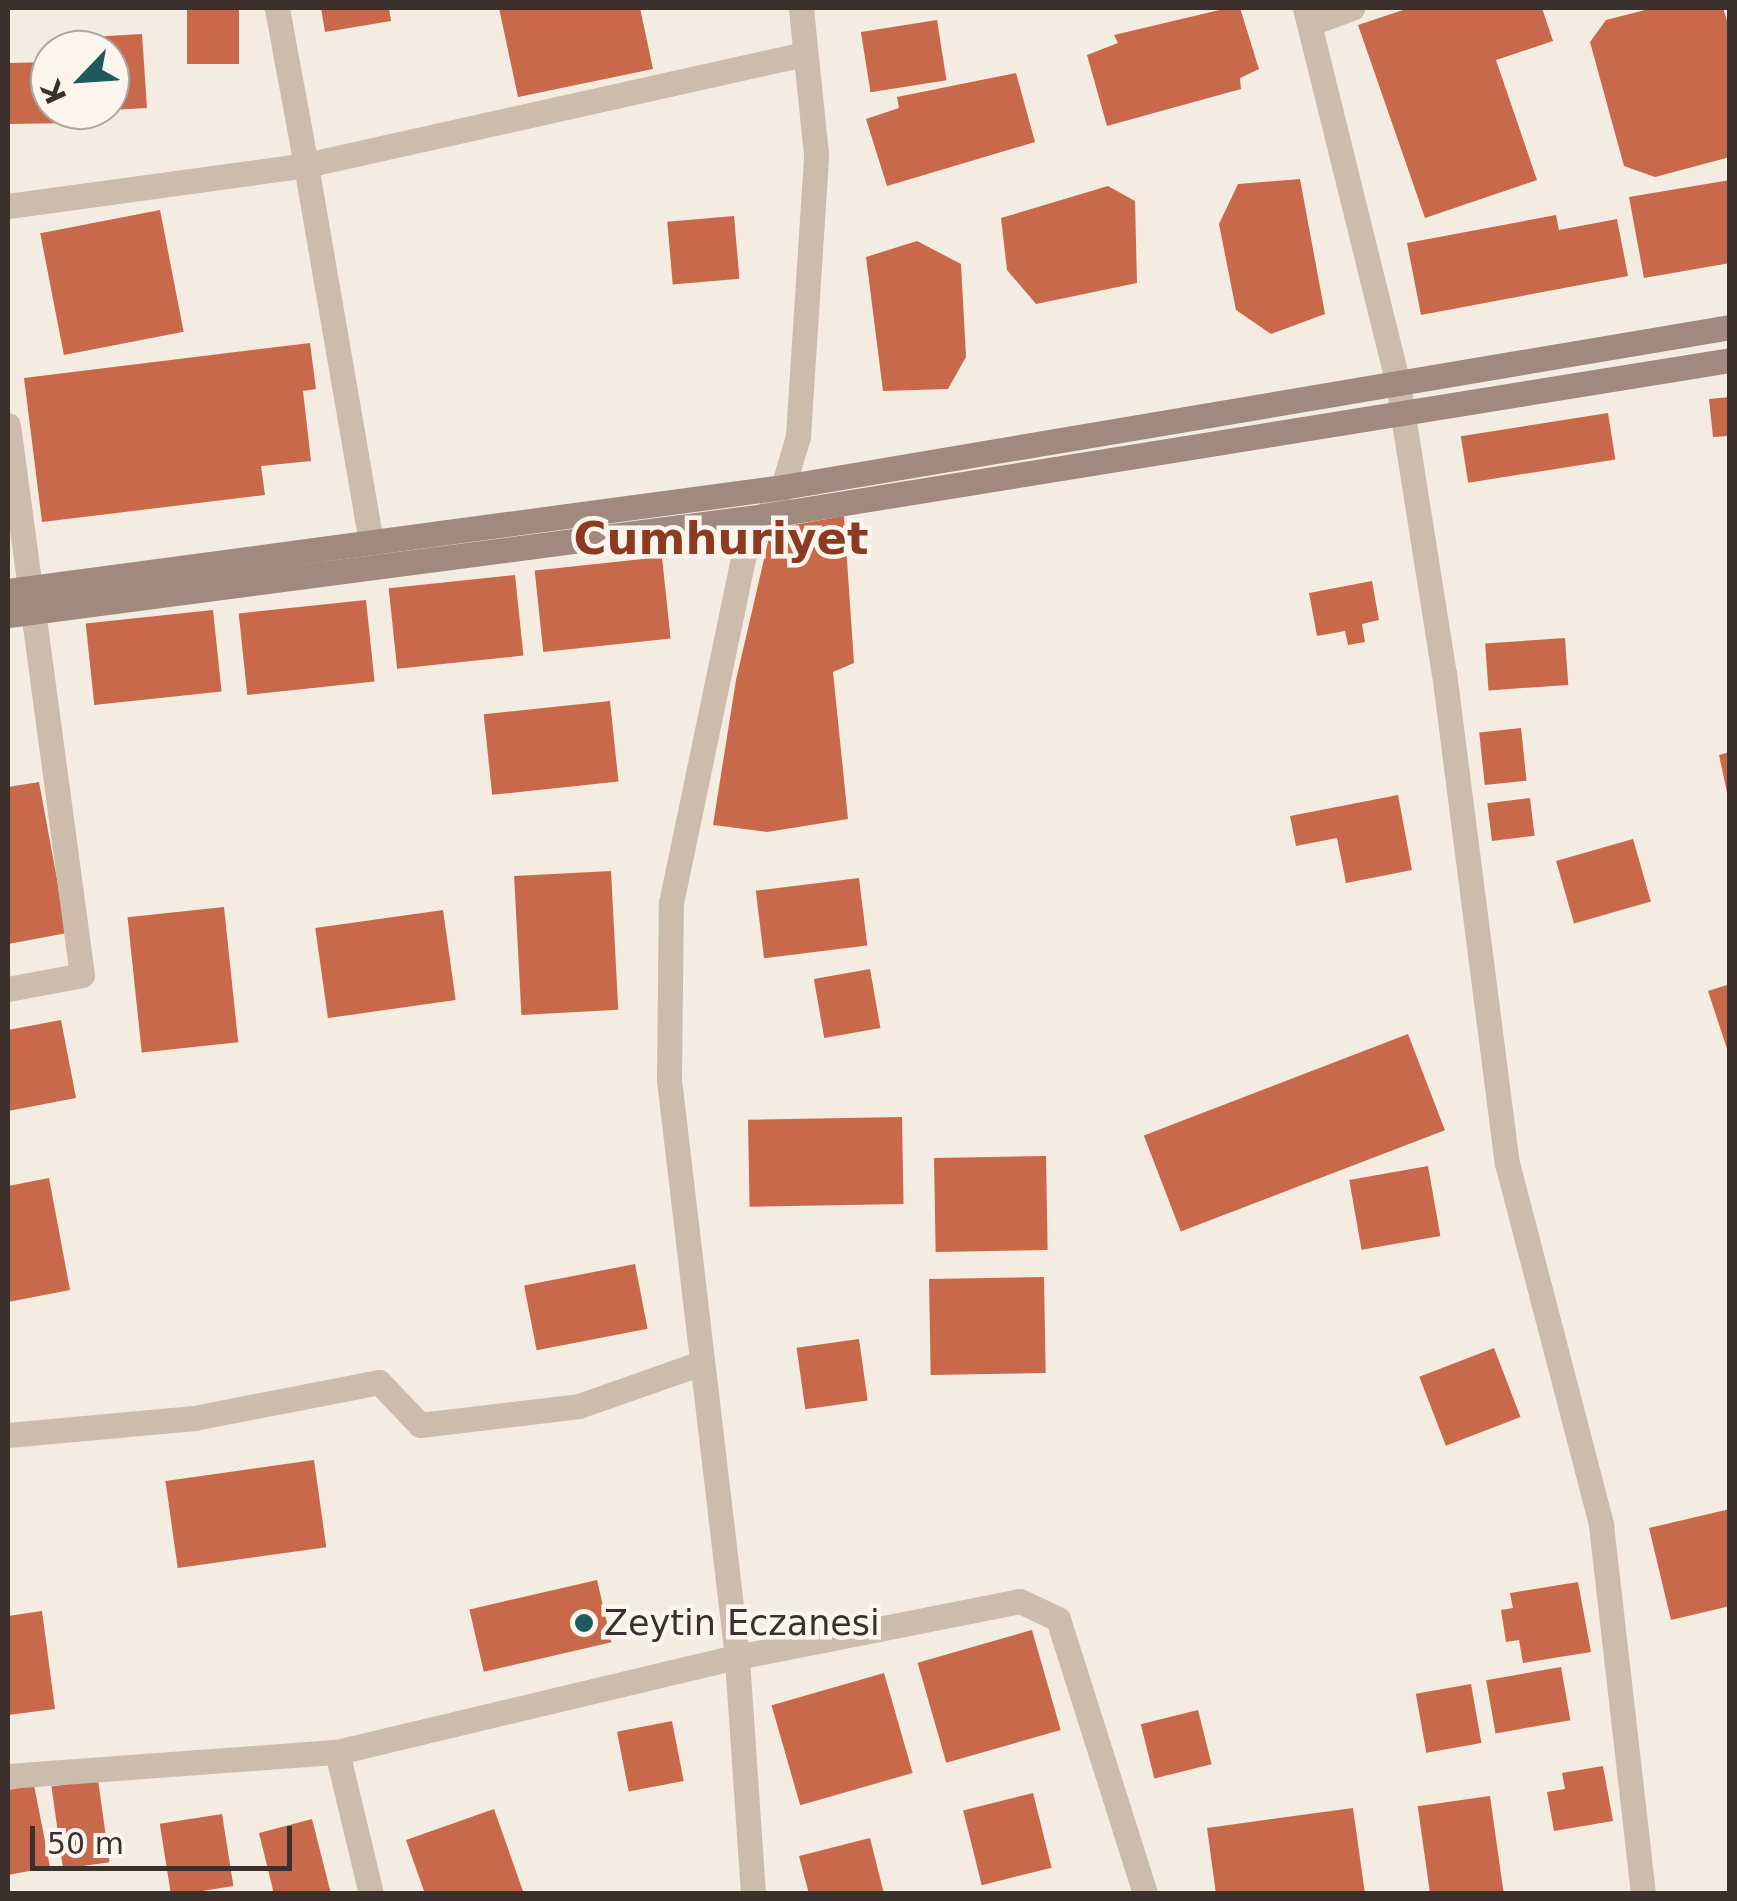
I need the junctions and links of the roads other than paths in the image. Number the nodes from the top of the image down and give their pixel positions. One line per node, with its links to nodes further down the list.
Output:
1 (277, 8): 6 (street)
2 (801, 8): 5 (street)
3 (1352, 8): 4 (street)
4 (1308, 15): 10 (street)
5 (804, 54): 6 (street); 13 (street)
6 (306, 165): 7 (street); 15 (street)
7 (8, 206)
8 (1730, 326): 10 (street)
9 (1730, 360): 11 (street)
10 (1398, 384): 11 (street); 13 (street)
11 (1403, 414): 14 (street); 27 (street)
12 (8, 426): 16 (street)
13 (783, 487): 14 (street); 15 (street)
14 (764, 516): 16 (street); 19 (street)
15 (371, 542): 16 (street)
16 (25, 597): 17 (street); 18 (street)
17 (8, 615)
18 (8, 990)
19 (698, 1364): 20 (street); 21 (street)
20 (8, 1435)
21 (737, 1657): 22 (street); 25 (street); 26 (street)
22 (337, 1752): 23 (street); 24 (street)
23 (8, 1776)
24 (371, 1894)
25 (752, 1894)
26 (1144, 1894)
27 (1643, 1894)

